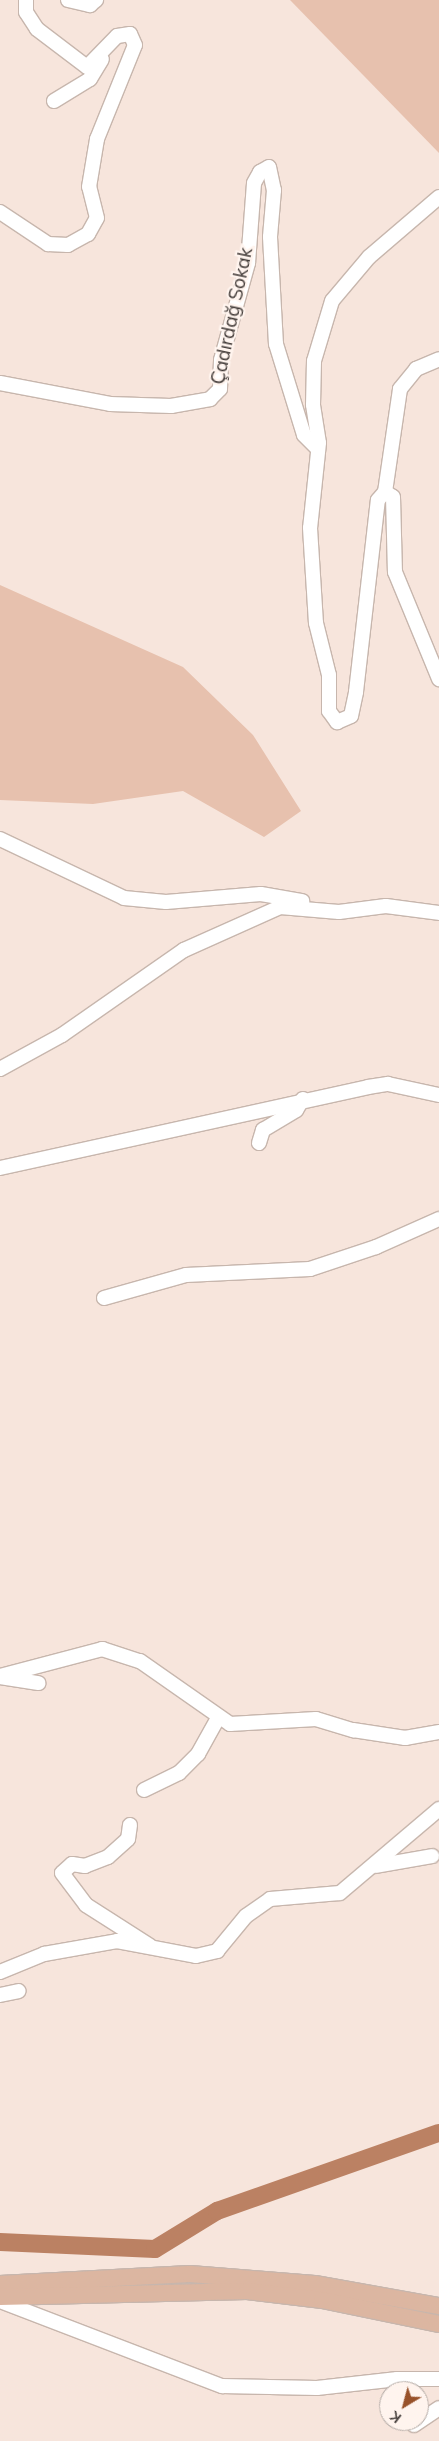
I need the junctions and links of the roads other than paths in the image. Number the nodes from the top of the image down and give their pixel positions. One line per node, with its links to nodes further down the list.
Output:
1 (26, 0): 4 (street)
2 (68, 0): 3 (street)
3 (96, 0)
4 (102, 56): 5 (street); 7 (street)
5 (54, 101)
6 (439, 197): 10 (street)
7 (0, 212)
8 (439, 359): 11 (street)
9 (0, 383): 10 (street, Çadırdağ Sokak)
10 (316, 447): 11 (street)
11 (385, 492): 12 (street)
12 (439, 679)
13 (0, 839): 14 (street)
14 (326, 911): 15 (street); 16 (street)
15 (439, 913)
16 (0, 1070)
17 (439, 1095): 18 (street)
18 (303, 1099): 19 (street); 20 (street)
19 (259, 1143)
20 (0, 1168)
21 (439, 1218): 22 (street)
22 (104, 1298)
23 (0, 1677): 24 (street); 25 (street)
24 (39, 1683)
25 (218, 1718): 26 (street); 27 (street)
26 (439, 1732)
27 (144, 1790)
28 (439, 1809): 31 (street)
29 (130, 1825): 32 (street)
30 (432, 1856): 31 (street)
31 (376, 1866): 32 (street)
32 (158, 1952): 33 (street)
33 (0, 1972)
34 (19, 1991): 35 (street)
35 (0, 1995)
36 (0, 2284): 39 (main road)
37 (0, 2297): 40 (main road)
38 (0, 2301): 41 (street)
39 (439, 2306)
40 (439, 2324)
41 (439, 2379)

